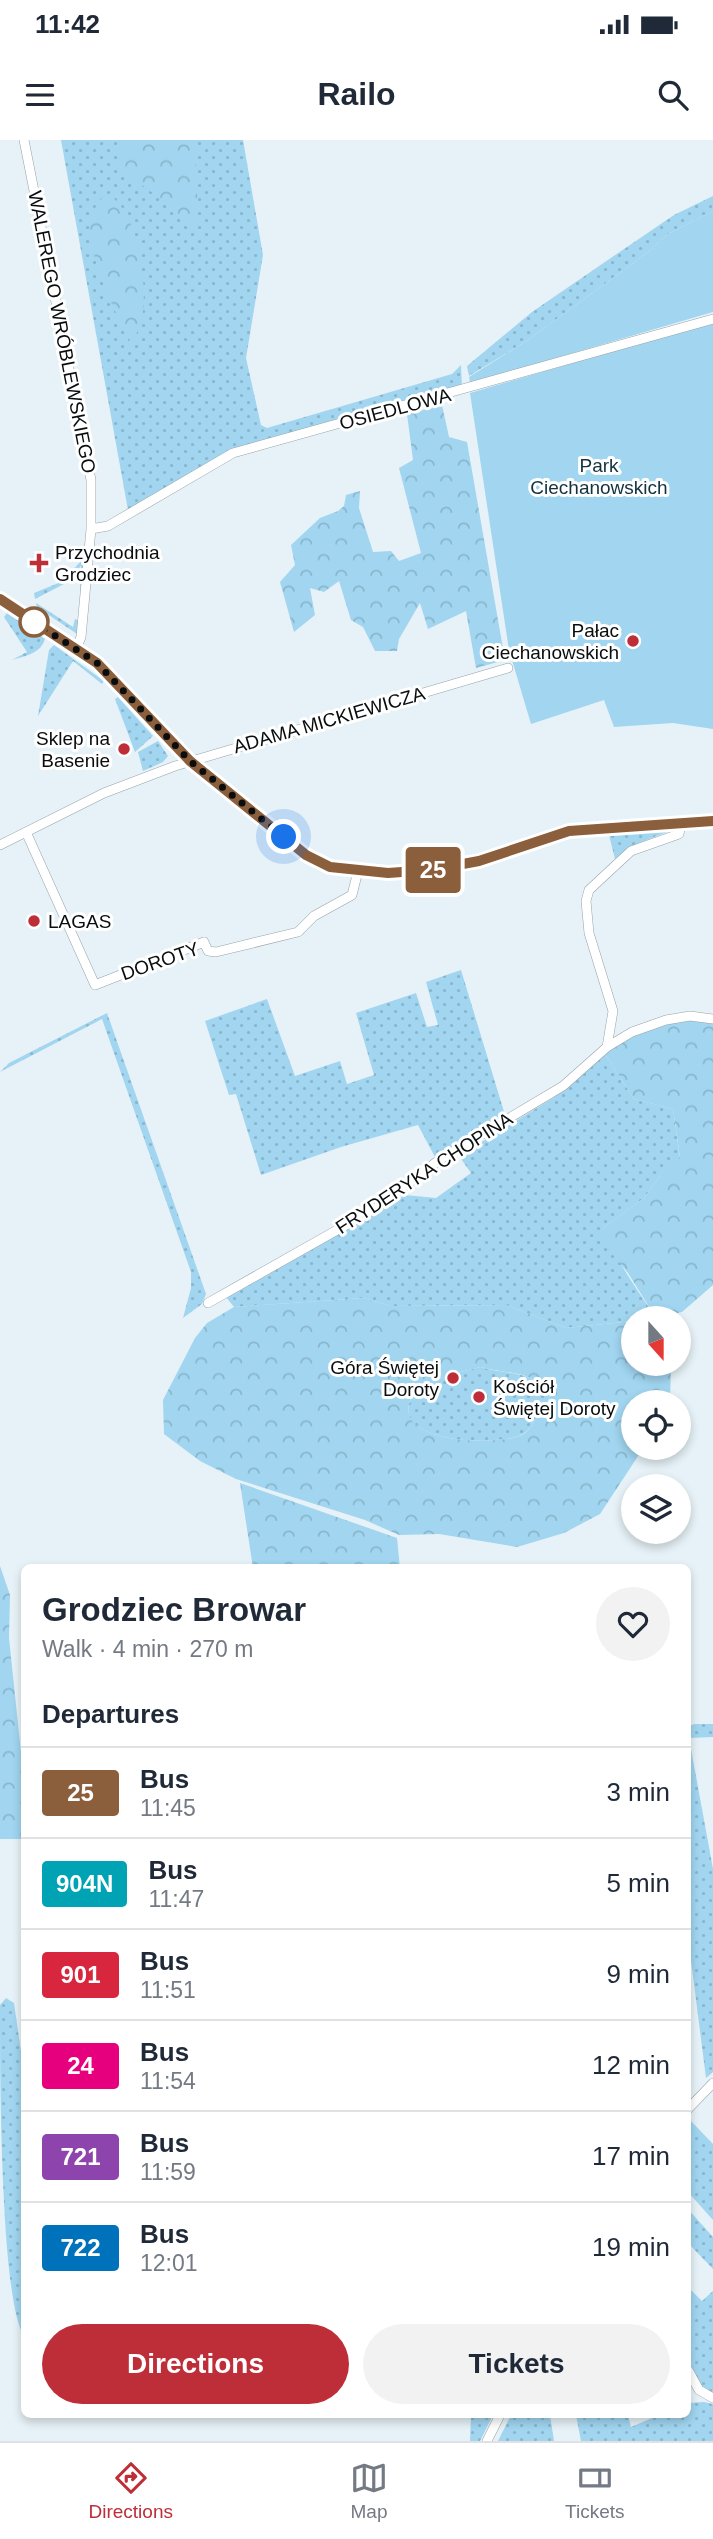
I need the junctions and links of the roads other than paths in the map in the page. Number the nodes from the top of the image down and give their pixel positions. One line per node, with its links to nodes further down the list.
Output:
1 (24, 140): 3 (street, WALEREGO WRÓBLEWSKIEGO)
2 (713, 319): 3 (street, OSIEDLOWA)
3 (90, 529): 5 (street, WALEREGO WRÓBLEWSKIEGO)
4 (0, 599): 5 (street)
5 (76, 649): 7 (street)
6 (508, 668): 7 (street, ADAMA MICKIEWICZA)
7 (190, 761): 10 (street, ADAMA MICKIEWICZA); 12 (street)
8 (713, 821): 9 (street)
9 (681, 824): 12 (street); 14 (street)
10 (26, 832): 11 (street, ADAMA MICKIEWICZA); 12 (street, DOROTY)
11 (0, 845)
12 (358, 871)
13 (713, 1019): 14 (street, FRYDERYKA CHOPINA)
14 (607, 1047): 15 (street, FRYDERYKA CHOPINA)
15 (208, 1303)
16 (713, 2083): 17 (street)
17 (691, 2106)
18 (691, 2375): 19 (street)
19 (713, 2398)
20 (498, 2418): 21 (street)
21 (487, 2441)

